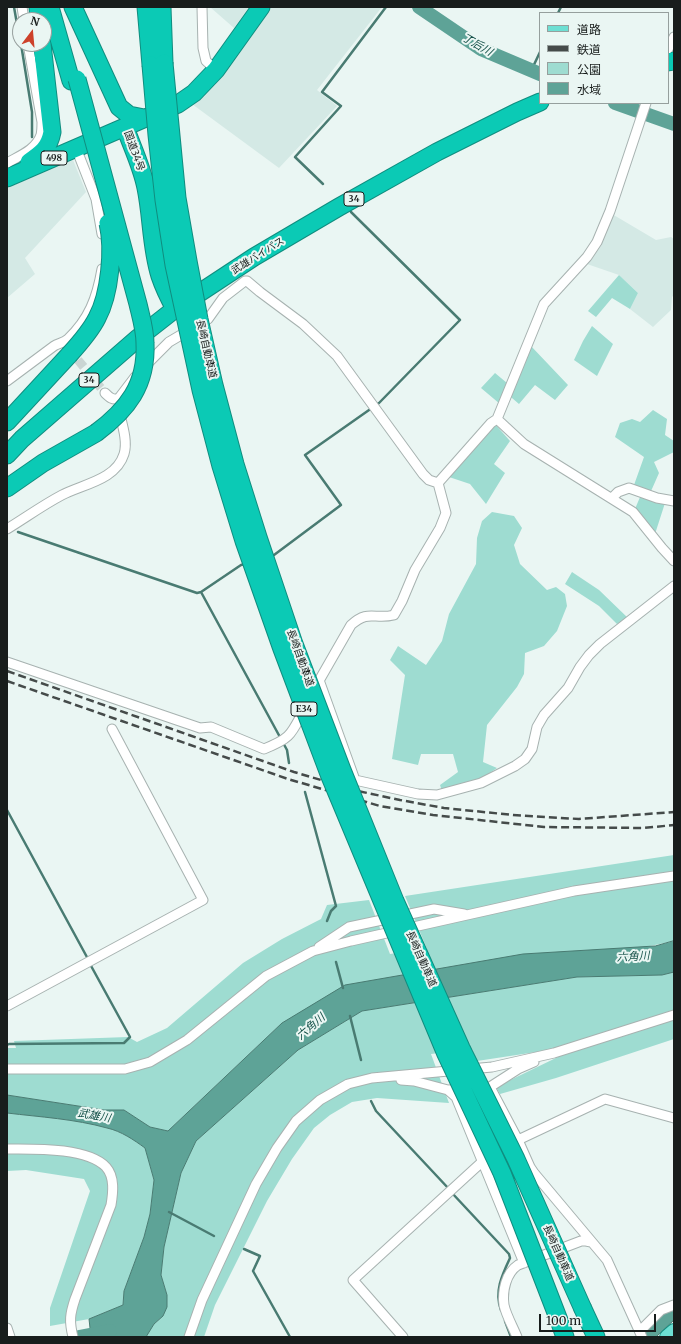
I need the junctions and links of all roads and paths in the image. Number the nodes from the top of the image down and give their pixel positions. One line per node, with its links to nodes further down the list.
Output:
1 (50, 7): 15 (highway)
2 (58, 7): 15 (highway)
3 (73, 7): 19 (highway)
4 (146, 7): 13 (highway)
5 (149, 7): 13 (highway, 長崎自動車道 / E34)
6 (162, 7): 13 (highway, 長崎自動車道 / E34)
7 (202, 7): 14 (street)
8 (262, 7): 14 (highway, 国道34号)
9 (674, 37): 10 (street)
10 (669, 47)
11 (29, 52): 23 (street)
12 (43, 52): 18 (highway)
13 (158, 64): 61 (highway, 長崎自動車道 / E34, bridge); 69 (highway, 長崎自動車道 / E34, bridge)
14 (216, 70): 20 (highway, 国道34号)
15 (74, 80): 26 (highway, bridge); 34 (highway, bridge)
16 (539, 102): 25 (highway, 武雄バイパス / 34)
17 (646, 104): 30 (street)
18 (50, 106): 21 (highway); 24 (highway)
19 (119, 107): 20 (highway); 21 (highway)
20 (144, 118): 21 (highway, 国道34号)
21 (112, 132): 22 (highway, 498); 25 (highway, 国道34号)
22 (76, 148): 24 (highway, 498); 26 (street)
23 (7, 163)
24 (7, 177)
25 (175, 309): 32 (highway, 武雄バイパス / 34)
26 (71, 352): 27 (street); 31 (highway)
27 (7, 381)
28 (105, 393): 29 (street)
29 (117, 399): 33 (street); 37 (street)
30 (497, 420): 33 (street); 35 (street)
31 (7, 422)
32 (7, 455)
33 (438, 483): 41 (street)
34 (7, 488)
35 (612, 498): 36 (street); 38 (street)
36 (674, 501)
37 (7, 529)
38 (674, 561)
39 (674, 586): 41 (street)
40 (7, 662): 41 (street)
41 (319, 680)
42 (112, 729): 46 (street)
43 (674, 876): 44 (street)
44 (469, 915): 45 (street); 45 (street)
45 (312, 951): 49 (street)
46 (7, 1006)
47 (674, 1015): 48 (street)
48 (554, 1053): 50 (street); 51 (street)
49 (7, 1069)
50 (372, 1078): 52 (street); 66 (street)
51 (490, 1087): 52 (street); 54 (street)
52 (448, 1090): 56 (street)
53 (674, 1118): 54 (street)
54 (518, 1140): 57 (street)
55 (7, 1149): 65 (street)
56 (483, 1161): 58 (street); 67 (street)
57 (591, 1242): 58 (street); 63 (street)
58 (524, 1262): 68 (street)
59 (674, 1305): 63 (street)
60 (7, 1328): 64 (street)
61 (562, 1330)
62 (674, 1331): 70 (main road)
63 (641, 1334)
64 (10, 1337)
65 (74, 1337)
66 (189, 1337)
67 (403, 1337)
68 (517, 1337)
69 (596, 1337)
70 (667, 1337)

